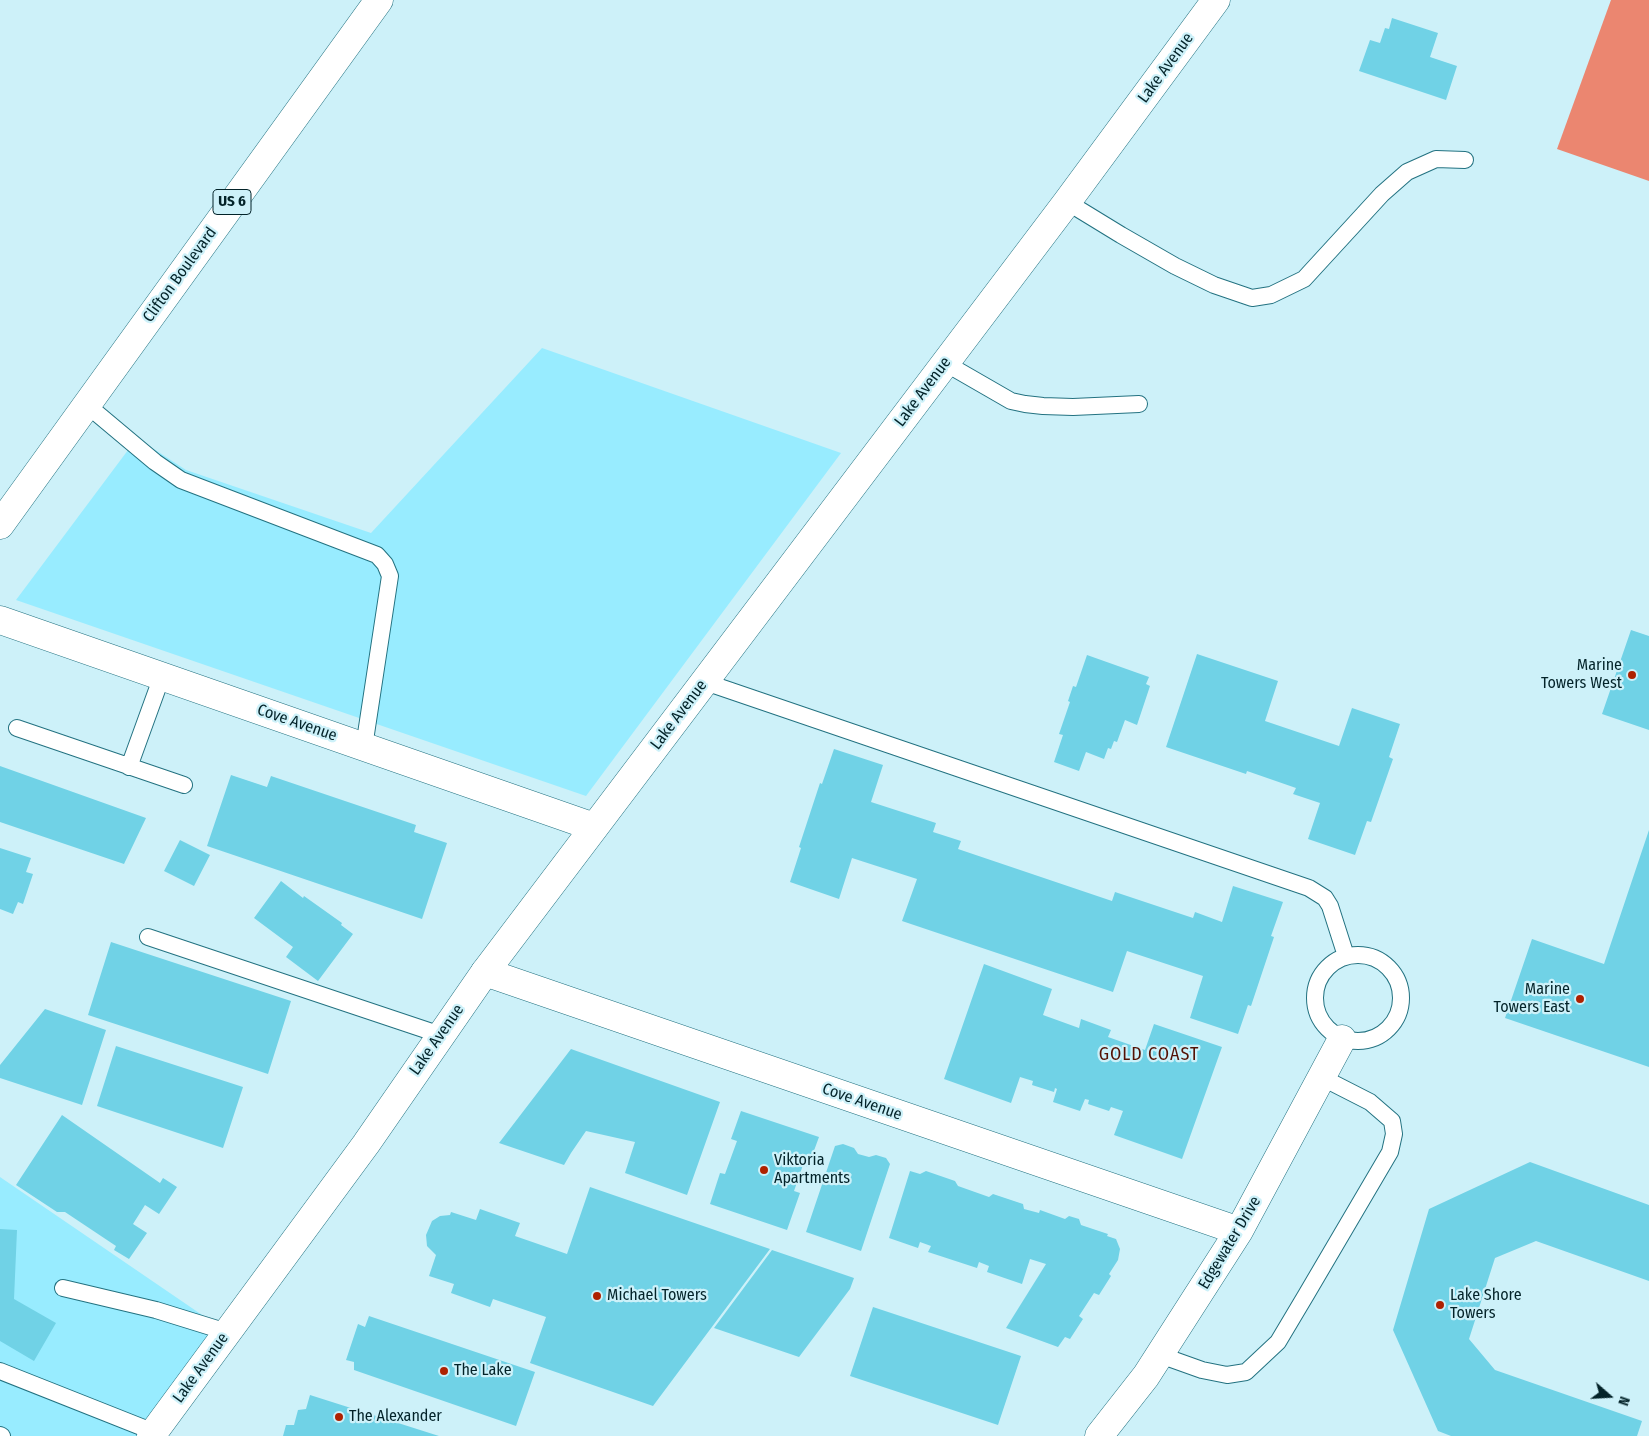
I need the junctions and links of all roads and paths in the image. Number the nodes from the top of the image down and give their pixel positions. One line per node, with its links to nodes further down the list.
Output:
1 (379, 0): 7 (street, Clifton Boulevard / US 6)
2 (1216, 0): 4 (street, Lake Avenue)
3 (1465, 160): 4 (lane)
4 (1067, 202): 5 (street, Lake Avenue)
5 (945, 363): 6 (lane); 11 (street, Lake Avenue)
6 (1140, 404)
7 (87, 405): 8 (street, Clifton Boulevard / US 6); 13 (lane)
8 (0, 525)
9 (0, 620): 10 (street, Cove Avenue)
10 (162, 676): 13 (street, Cove Avenue); 14 (lane)
11 (705, 682): 16 (street, Lake Avenue); 18 (lane)
12 (17, 728): 14 (lane)
13 (364, 747): 16 (street, Cove Avenue)
14 (129, 766): 15 (lane)
15 (184, 785)
16 (594, 827): 19 (street, Lake Avenue)
17 (148, 936): 20 (lane)
18 (1346, 956): 21 (lane); 21 (lane)
19 (485, 972): 20 (street, Lake Avenue); 23 (street, Cove Avenue)
20 (441, 1035): 25 (street, Lake Avenue)
21 (1342, 1038): 22 (street, Edgewater Drive)
22 (1321, 1077): 23 (street, Edgewater Drive); 26 (lane)
23 (1239, 1231): 26 (street, Edgewater Drive)
24 (63, 1288): 25 (lane)
25 (228, 1332): 28 (street, Lake Avenue)
26 (1160, 1355): 29 (street, Edgewater Drive)
27 (0, 1371): 28 (lane)
28 (152, 1434)
29 (1099, 1436)

